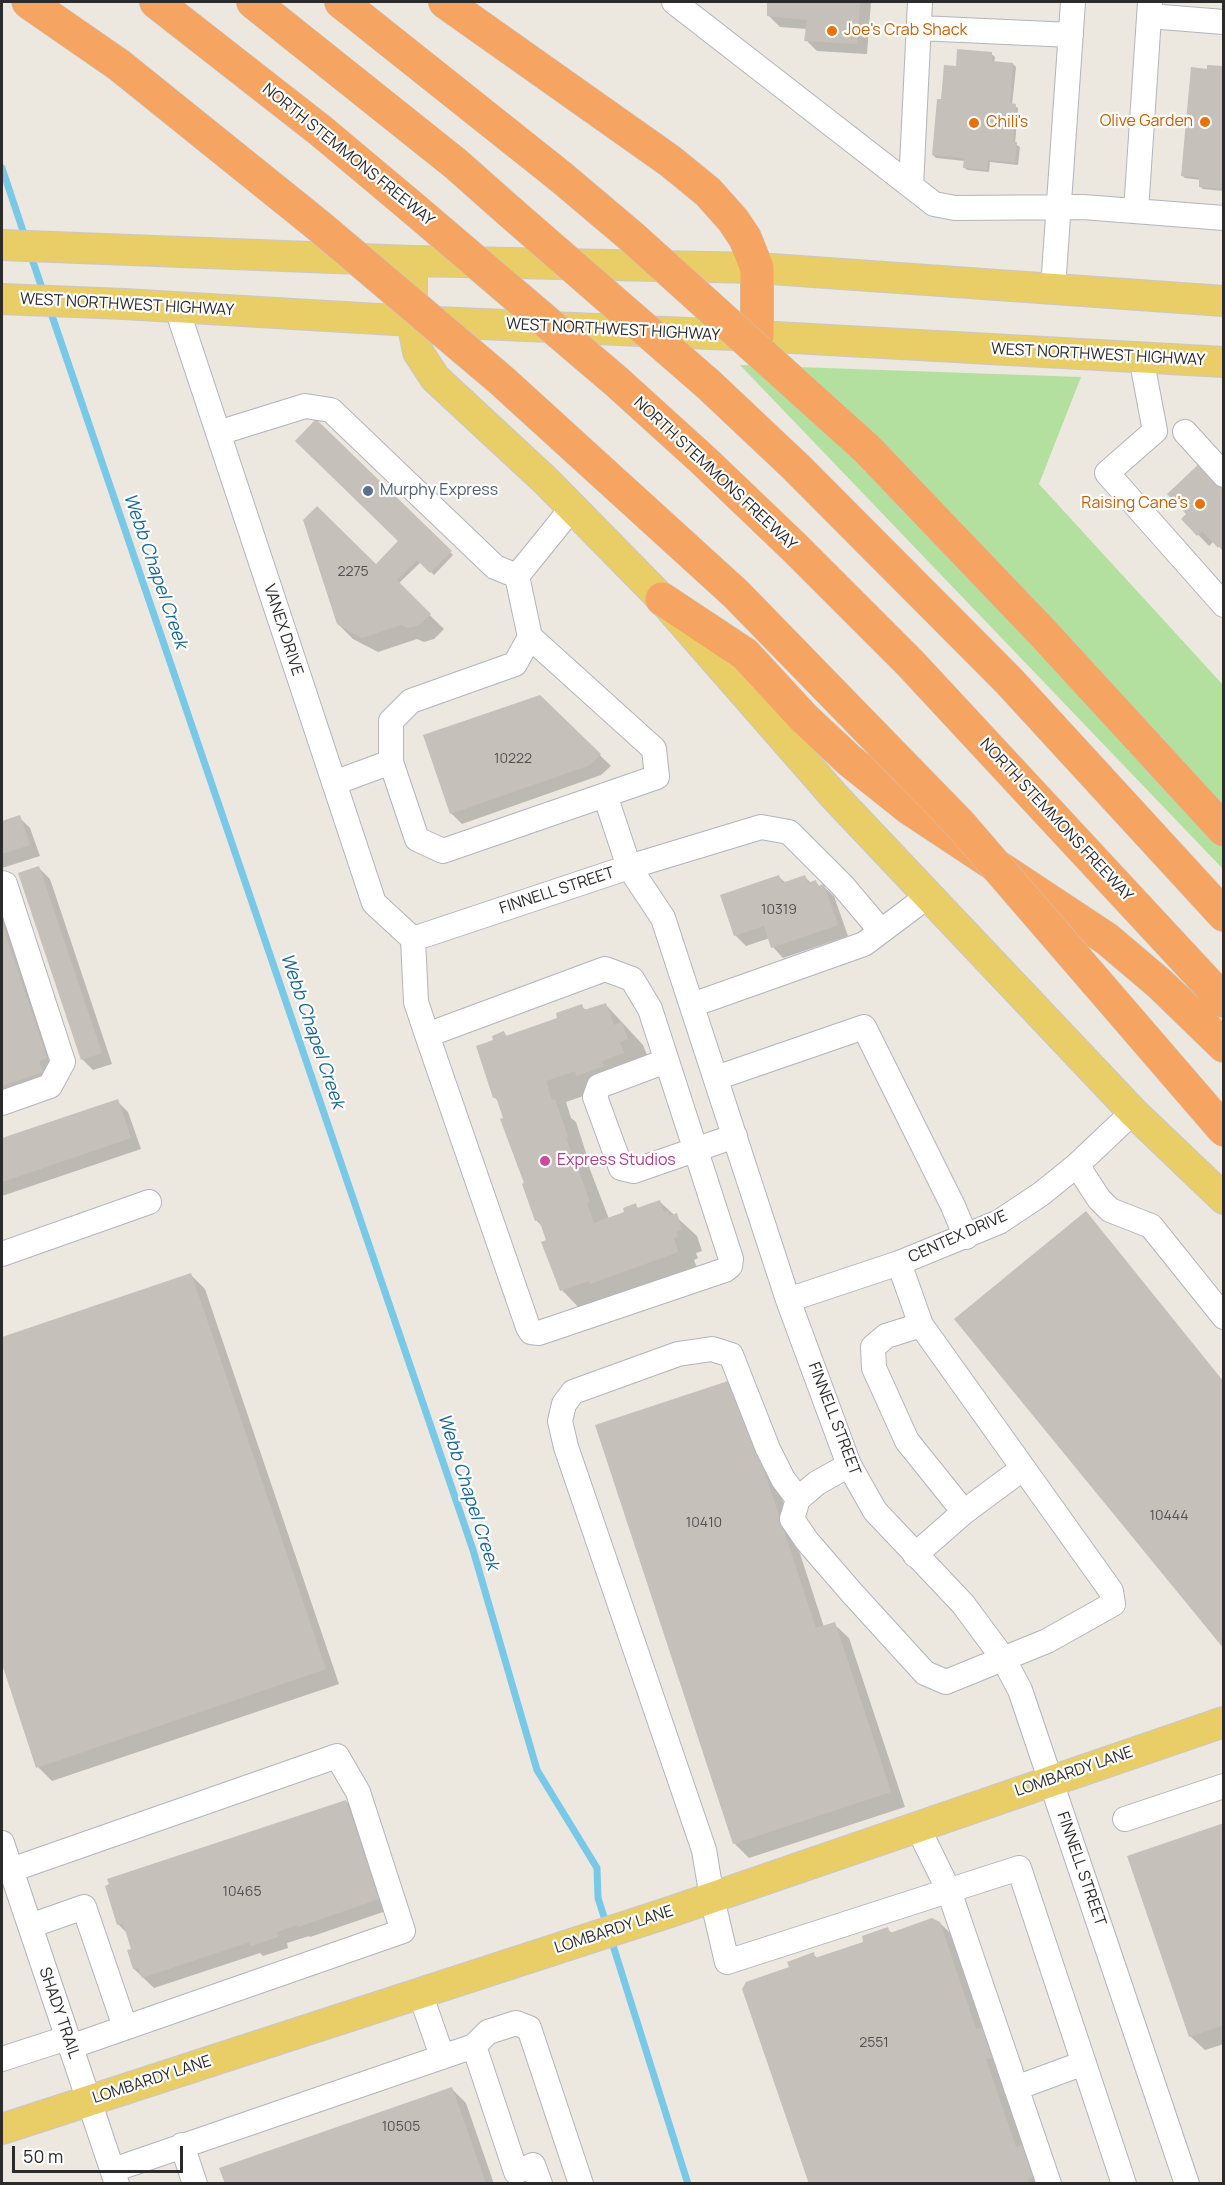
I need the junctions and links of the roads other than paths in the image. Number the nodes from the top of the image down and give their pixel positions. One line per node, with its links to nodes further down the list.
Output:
1 (28, 2): 54 (highway, bridge)
2 (156, 2): 46 (highway, NORTH STEMMONS FREEWAY, bridge)
3 (253, 2): 43 (highway, bridge)
4 (341, 2): 39 (highway, bridge)
5 (445, 2): 19 (highway)
6 (674, 2): 13 (street)
7 (920, 2): 11 (street)
8 (1073, 2): 12 (street)
9 (1150, 9): 10 (street); 15 (street)
10 (1224, 22)
11 (919, 28): 12 (street); 13 (street)
12 (1071, 35): 14 (street)
13 (911, 186): 14 (street)
14 (1058, 208): 15 (street); 20 (street)
15 (1136, 211): 16 (street)
16 (1224, 218)
17 (2, 245): 18 (main road)
18 (412, 261): 19 (main road); 24 (main road)
19 (757, 268): 20 (main road); 25 (highway)
20 (1053, 288): 22 (main road)
21 (2, 299): 23 (main road, WEST NORTHWEST HIGHWAY)
22 (1224, 301)
23 (176, 306): 24 (main road, WEST NORTHWEST HIGHWAY); 29 (street, VANEX DRIVE)
24 (412, 321): 25 (main road, WEST NORTHWEST HIGHWAY); 31 (main road)
25 (757, 336): 26 (main road, WEST NORTHWEST HIGHWAY)
26 (1141, 357): 27 (main road, WEST NORTHWEST HIGHWAY); 34 (street)
27 (1224, 362)
28 (1185, 432): 30 (street)
29 (218, 433): 32 (street); 37 (street, VANEX DRIVE)
30 (1224, 475)
31 (573, 508): 32 (street); 33 (main road)
32 (516, 576): 35 (street)
33 (662, 599): 42 (main road); 49 (highway)
34 (1223, 604)
35 (530, 637): 36 (street); 38 (street)
36 (391, 762): 37 (street); 38 (street)
37 (334, 783): 45 (street, VANEX DRIVE)
38 (605, 795): 40 (street)
39 (1224, 830)
40 (629, 867): 44 (street); 45 (street, FINNELL STREET); 47 (street, FINNELL STREET)
41 (2, 883): 52 (street)
42 (928, 896): 44 (street); 53 (main road)
43 (1224, 915)
44 (881, 931): 47 (street)
45 (413, 939): 48 (street)
46 (1224, 1000)
47 (692, 1005): 51 (street, FINNELL STREET)
48 (426, 1035): 50 (street); 56 (street)
49 (1224, 1046)
50 (666, 1061): 56 (street); 56 (street)
51 (716, 1078): 55 (street, FINNELL STREET); 60 (street)
52 (2, 1103)
53 (1132, 1112): 57 (street, CENTEX DRIVE); 58 (main road)
54 (1224, 1130)
55 (735, 1136): 56 (street); 63 (street, FINNELL STREET)
56 (695, 1151)
57 (1077, 1166): 60 (street, CENTEX DRIVE); 64 (street)
58 (1224, 1199)
59 (149, 1202): 61 (street)
60 (966, 1237): 62 (street, CENTEX DRIVE)
61 (2, 1254)
62 (899, 1263): 63 (street, CENTEX DRIVE); 65 (street)
63 (788, 1300): 66 (street, FINNELL STREET)
64 (1224, 1317)
65 (921, 1325): 67 (street); 69 (street)
66 (849, 1465): 68 (street); 70 (street, FINNELL STREET)
67 (1022, 1469): 69 (street); 71 (street)
68 (798, 1499): 71 (street); 80 (street)
69 (964, 1512): 70 (street)
70 (915, 1555): 71 (street, FINNELL STREET)
71 (1003, 1658): 73 (street, FINNELL STREET)
72 (1224, 1722): 73 (main road, LOMBARDY LANE)
73 (1051, 1780): 76 (main road, LOMBARDY LANE); 100 (street, FINNELL STREET)
74 (1224, 1786): 75 (street)
75 (1125, 1819)
76 (917, 1826): 79 (street); 80 (main road, LOMBARDY LANE)
77 (2, 1843): 78 (street, SHADY TRAIL)
78 (11, 1870): 81 (street, SHADY TRAIL); 83 (street)
79 (949, 1891): 80 (street); 88 (street); 89 (street)
80 (711, 1898): 82 (main road, LOMBARDY LANE)
81 (30, 1926): 83 (street); 84 (street, SHADY TRAIL)
82 (420, 1993): 86 (street); 90 (main road, LOMBARDY LANE)
83 (125, 2027): 84 (street)
84 (69, 2042): 87 (street); 90 (street, SHADY TRAIL)
85 (474, 2046): 86 (street); 94 (street); 97 (street)
86 (442, 2056): 92 (street)
87 (2, 2059)
88 (1084, 2063): 89 (street); 99 (street)
89 (1016, 2088): 98 (street)
90 (88, 2100): 91 (main road, LOMBARDY LANE); 93 (street, SHADY TRAIL)
91 (2, 2129)
92 (182, 2145): 93 (street); 95 (street)
93 (115, 2177)
94 (518, 2178): 96 (street)
95 (195, 2184)
96 (540, 2184)
97 (581, 2184)
98 (1049, 2184)
99 (1124, 2184)
100 (1187, 2184)

